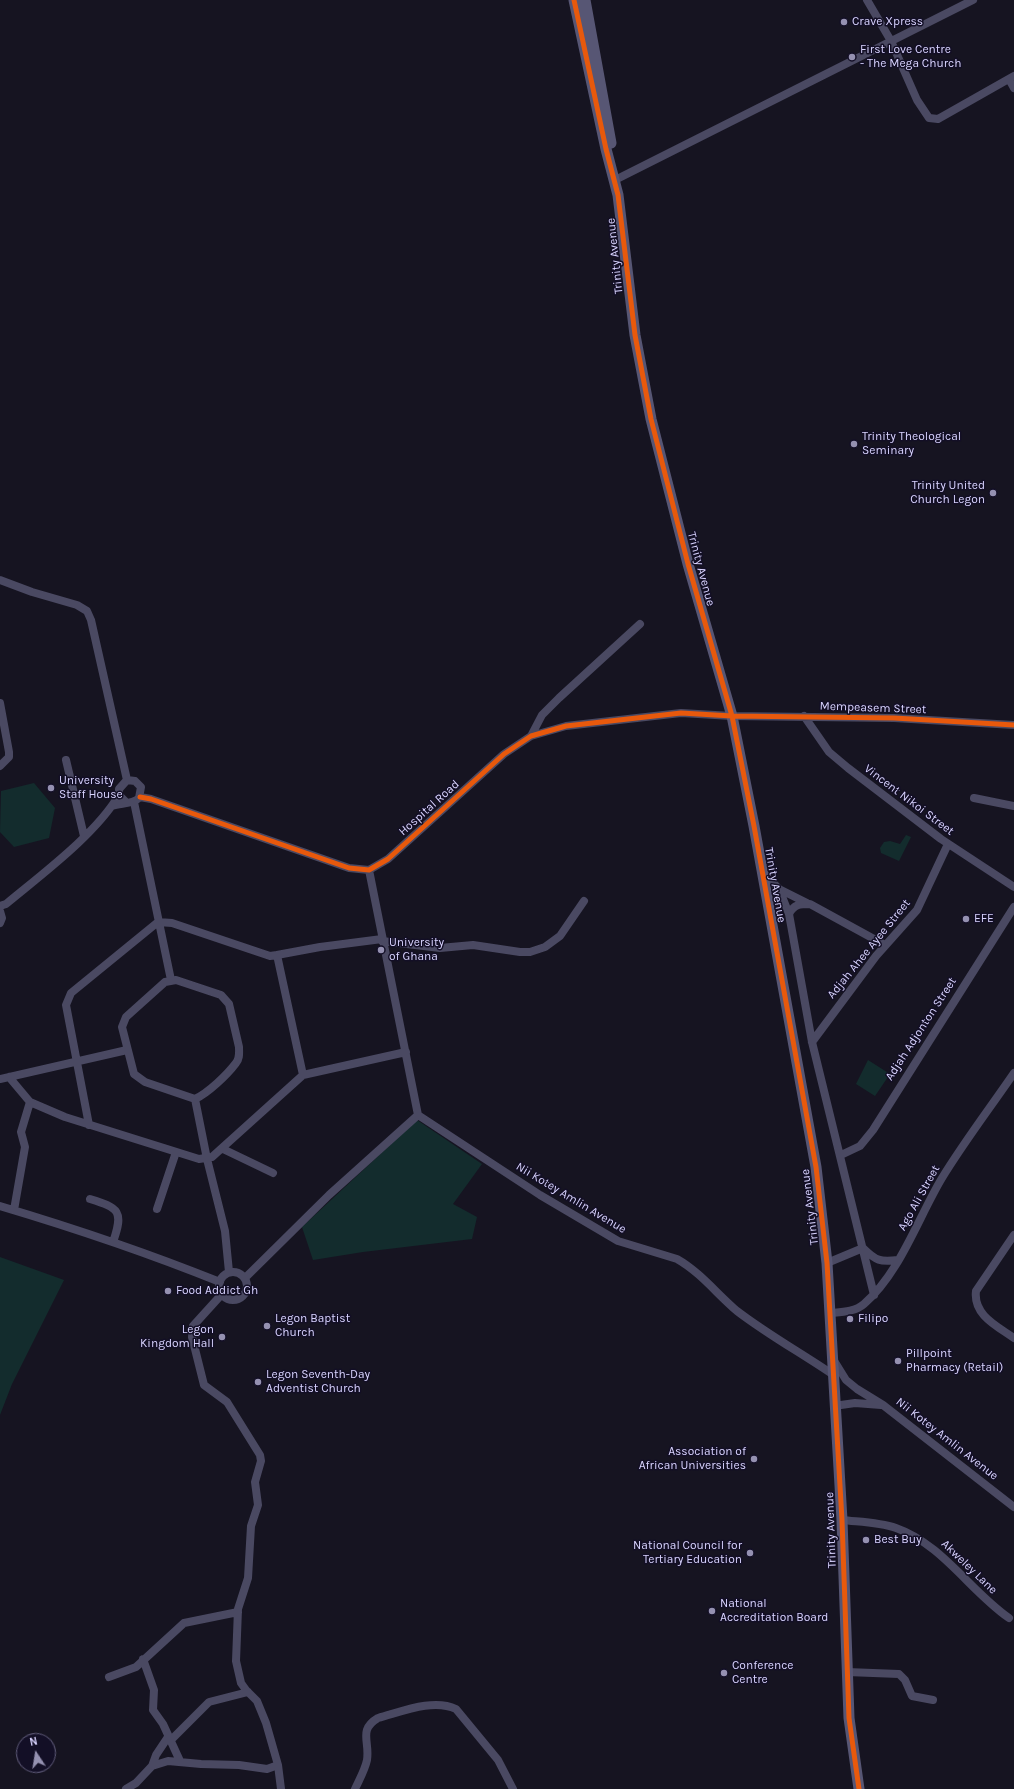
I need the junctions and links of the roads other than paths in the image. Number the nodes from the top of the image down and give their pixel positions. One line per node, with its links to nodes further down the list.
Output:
1 (574, 0): 8 (street, Trinity Avenue)
2 (585, 0): 8 (street, Trinity Avenue)
3 (866, 0): 5 (street)
4 (973, 0): 5 (street)
5 (891, 41): 6 (street); 9 (street)
6 (1011, 77): 7 (street)
7 (1014, 88)
8 (610, 160): 9 (street, Trinity Avenue)
9 (615, 180): 13 (street, Trinity Avenue)
10 (0, 580): 19 (street)
11 (640, 624): 16 (street)
12 (0, 703): 18 (street)
13 (732, 716): 14 (street, Mempeasem Street); 16 (street, Hospital Road); 28 (street, Trinity Avenue)
14 (804, 716): 15 (street, Mempeasem Street); 26 (street, Vincent Nikoi Street)
15 (1014, 725)
16 (531, 736): 27 (street, Hospital Road)
17 (66, 760): 25 (street)
18 (0, 766)
19 (127, 780): 20 (street); 21 (street)
20 (119, 795): 21 (street); 23 (street)
21 (135, 798): 23 (street); 27 (street); 36 (street)
22 (974, 798): 24 (street)
23 (112, 806): 25 (street)
24 (1014, 806)
25 (84, 836): 34 (street)
26 (948, 844): 29 (street, Vincent Nikoi Street); 39 (street, Adjah Ahee Ayee Street)
27 (369, 870): 38 (street)
28 (763, 872): 30 (street); 67 (street, Trinity Avenue)
29 (1014, 887)
30 (779, 889): 32 (street); 35 (street)
31 (584, 900): 38 (street)
32 (810, 904): 35 (street); 39 (street)
33 (1014, 907): 56 (street, Adjah Adjonton Street)
34 (2, 909): 37 (street)
35 (790, 911): 42 (street)
36 (158, 922): 40 (street); 41 (street); 45 (street)
37 (0, 923)
38 (382, 940): 40 (street); 44 (street)
39 (885, 945): 42 (street, Adjah Ahee Ayee Street)
40 (277, 955): 47 (street)
41 (171, 980): 43 (street); 50 (street)
42 (812, 1042): 56 (street)
43 (127, 1050): 45 (street); 50 (street)
44 (406, 1052): 47 (street); 52 (street)
45 (76, 1062): 48 (street); 53 (street)
46 (1014, 1073): 66 (street, Ago Ali Street)
47 (303, 1075): 54 (street)
48 (9, 1077): 49 (street); 51 (street)
49 (0, 1079)
50 (195, 1099): 57 (street)
51 (30, 1102): 53 (street); 62 (street)
52 (418, 1115): 69 (street); 76 (street, Nii Kotey Amlin Avenue)
53 (89, 1125): 55 (street)
54 (223, 1148): 57 (street); 58 (street)
55 (176, 1152): 57 (street); 61 (street)
56 (841, 1155): 65 (street)
57 (206, 1159): 68 (street)
58 (273, 1173)
59 (90, 1199): 64 (street)
60 (0, 1206): 62 (street)
61 (157, 1209)
62 (14, 1210): 64 (street)
63 (1014, 1235): 74 (street)
64 (113, 1242): 70 (street)
65 (863, 1248): 66 (street); 67 (street); 72 (street)
66 (898, 1260): 72 (street, Ago Ali Street)
67 (827, 1263): 73 (street, Trinity Avenue)
68 (229, 1272): 69 (street); 70 (street)
69 (245, 1278): 71 (street)
70 (220, 1282): 71 (street)
71 (222, 1294): 81 (street)
72 (874, 1295): 73 (street, Ago Ali Street)
73 (830, 1313): 75 (street, Trinity Avenue)
74 (1014, 1338)
75 (831, 1355): 76 (street, Trinity Avenue); 77 (street, Nii Kotey Amlin Avenue)
76 (832, 1374): 78 (street, Trinity Avenue)
77 (884, 1405): 78 (street, Nii Kotey Amlin Avenue); 79 (street, Nii Kotey Amlin Avenue)
78 (834, 1406): 80 (street, Trinity Avenue)
79 (1014, 1507)
80 (842, 1520): 82 (street, Akweley Lane); 84 (street, Trinity Avenue)
81 (238, 1612): 83 (street); 86 (street)
82 (1009, 1618)
83 (143, 1659): 85 (street); 88 (street)
84 (847, 1672): 87 (street); 96 (street, Trinity Avenue)
85 (109, 1677)
86 (248, 1692): 88 (street); 90 (street)
87 (933, 1700)
88 (169, 1739): 89 (street); 91 (street)
89 (180, 1761): 90 (street); 91 (street)
90 (278, 1765): 93 (street)
91 (152, 1766): 92 (street)
92 (126, 1789)
93 (281, 1789)
94 (355, 1789): 95 (street)
95 (513, 1789)
96 (859, 1789)

